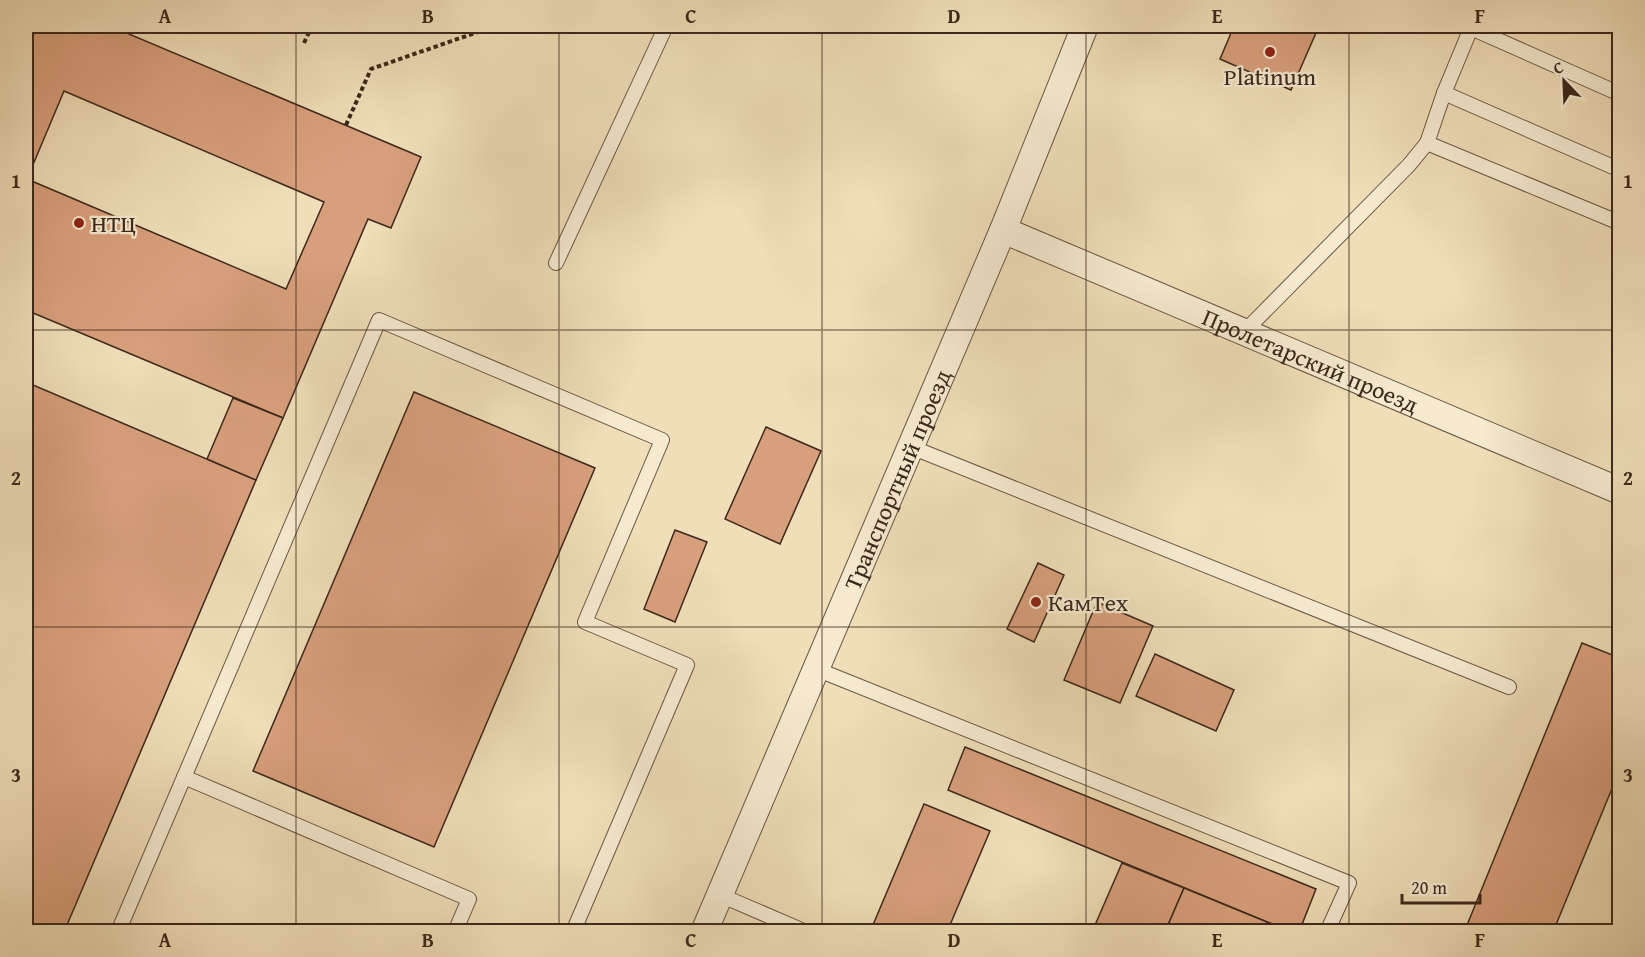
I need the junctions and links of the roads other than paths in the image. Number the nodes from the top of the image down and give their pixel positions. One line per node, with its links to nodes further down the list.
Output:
1 (666, 26): 9 (lane)
2 (1085, 26): 8 (street, Транспортный проезд)
3 (1444, 93): 4 (lane); 5 (lane); 6 (lane)
4 (1620, 94)
5 (1427, 143): 7 (lane); 10 (lane)
6 (1620, 170)
7 (1620, 223)
8 (1003, 230): 10 (street, Пролетарский проезд); 11 (street, Транспортный проезд)
9 (556, 263)
10 (1244, 332): 12 (street, Пролетарский проезд)
11 (911, 447): 13 (street, Транспортный проезд); 14 (lane)
12 (1620, 491)
13 (816, 669): 16 (street, Транспортный проезд); 22 (lane)
14 (1509, 687)
15 (184, 777): 17 (lane); 18 (lane); 19 (lane)
16 (720, 895): 20 (street, Транспортный проезд); 21 (lane)
17 (118, 932)
18 (455, 932)
19 (573, 932)
20 (704, 932)
21 (806, 932)
22 (1327, 932)

